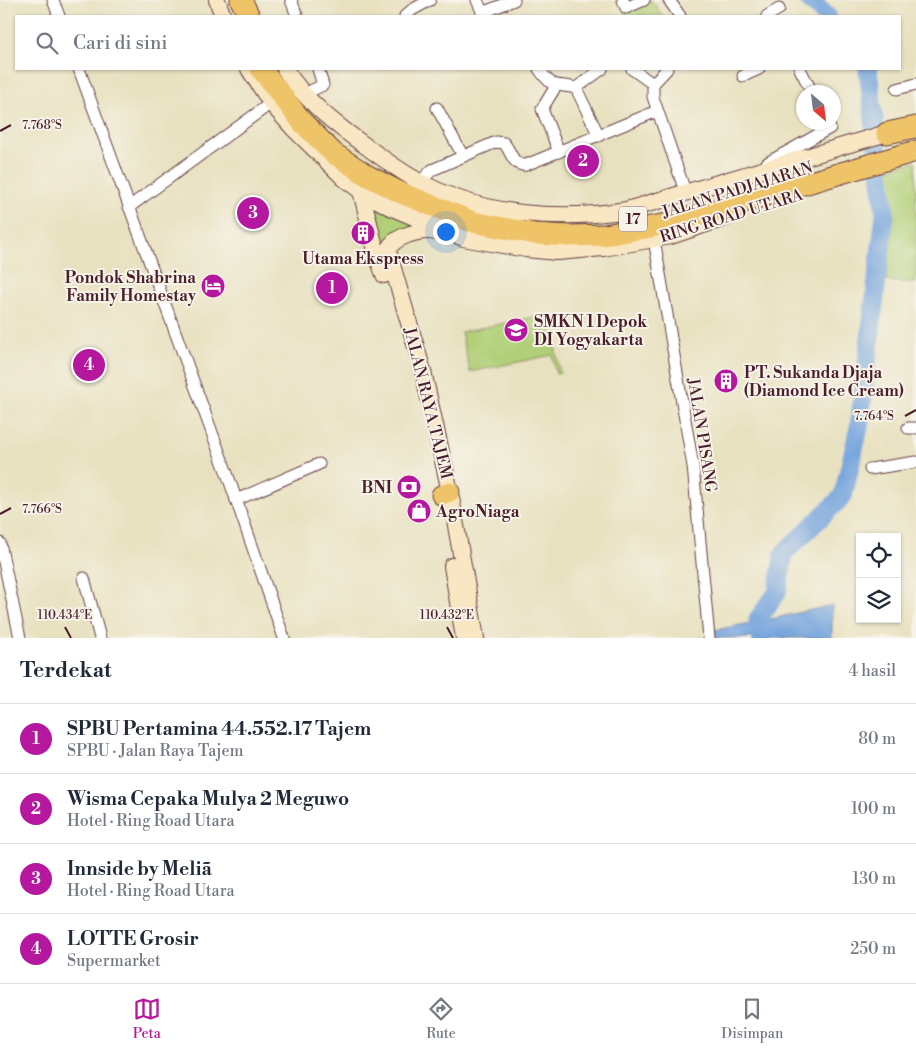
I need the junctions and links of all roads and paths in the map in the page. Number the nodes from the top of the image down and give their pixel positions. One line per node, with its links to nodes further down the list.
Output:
1 (53, 0): 15 (street)
2 (217, 0): 16 (street)
3 (227, 0): 17 (highway)
4 (241, 0): 18 (highway)
5 (252, 0): 19 (street)
6 (291, 0): 20 (street)
7 (430, 0): 13 (street)
8 (477, 0): 21 (street)
9 (514, 0): 21 (street)
10 (623, 0): 11 (street)
11 (644, 0)
12 (672, 1): 22 (street)
13 (408, 9)
14 (779, 9): 23 (street)
15 (59, 15)
16 (223, 15)
17 (234, 15)
18 (248, 15)
19 (259, 15)
20 (297, 15)
21 (483, 15)
22 (679, 15)
23 (769, 15)
24 (79, 70): 62 (street)
25 (250, 70): 44 (street, RING ROAD UTARA)
26 (262, 70): 61 (highway, JALAN PADJAJARAN / 17)
27 (277, 70): 56 (highway, JALAN PADJAJARAN / 17)
28 (286, 70): 43 (street, RING ROAD UTARA)
29 (318, 70): 43 (street)
30 (540, 70): 40 (street)
31 (601, 70): 41 (street)
32 (633, 70): 37 (street)
33 (666, 70): 37 (street)
34 (757, 70): 36 (street)
35 (801, 70): 39 (street)
36 (743, 76)
37 (652, 84): 46 (street)
38 (916, 84): 42 (street)
39 (808, 85)
40 (556, 86): 41 (street); 53 (street)
41 (576, 88): 49 (street)
42 (897, 89)
43 (304, 94): 58 (street, RING ROAD UTARA)
44 (272, 103): 59 (street, RING ROAD UTARA); 62 (street)
45 (437, 108): 54 (street)
46 (656, 111): 49 (street); 60 (street)
47 (916, 127): 51 (highway)
48 (826, 130): 57 (street)
49 (599, 136): 53 (street)
50 (916, 136): 51 (highway, JALAN PADJAJARAN / 17)
51 (892, 150): 52 (highway, JALAN PADJAJARAN / 17); 55 (street); 56 (highway, JALAN PADJAJARAN / 17)
52 (916, 150)
53 (559, 152): 54 (street)
54 (463, 156): 58 (street)
55 (916, 159)
56 (854, 160): 57 (street, RING ROAD UTARA); 61 (highway, JALAN PADJAJARAN / 17)
57 (744, 176): 60 (street, RING ROAD UTARA)
58 (422, 184): 60 (street, RING ROAD UTARA)
59 (361, 191): 63 (street, RING ROAD UTARA); 68 (street, JALAN RAYA TAJEM)
60 (686, 194)
61 (748, 205): 64 (street, RING ROAD UTARA)
62 (129, 207): 69 (street)
63 (463, 238): 64 (street, RING ROAD UTARA); 68 (street, JALAN RAYA TAJEM)
64 (654, 239): 77 (street, JALAN PISANG)
65 (916, 462): 67 (street)
66 (318, 464): 69 (street)
67 (870, 470)
68 (446, 494): 75 (street, JALAN RAYA TAJEM); 76 (street, JALAN RAYA TAJEM)
69 (236, 500): 74 (street)
70 (0, 543): 72 (street)
71 (84, 578): 73 (street)
72 (20, 638)
73 (100, 638)
74 (284, 638)
75 (464, 638)
76 (476, 638)
77 (709, 638)

